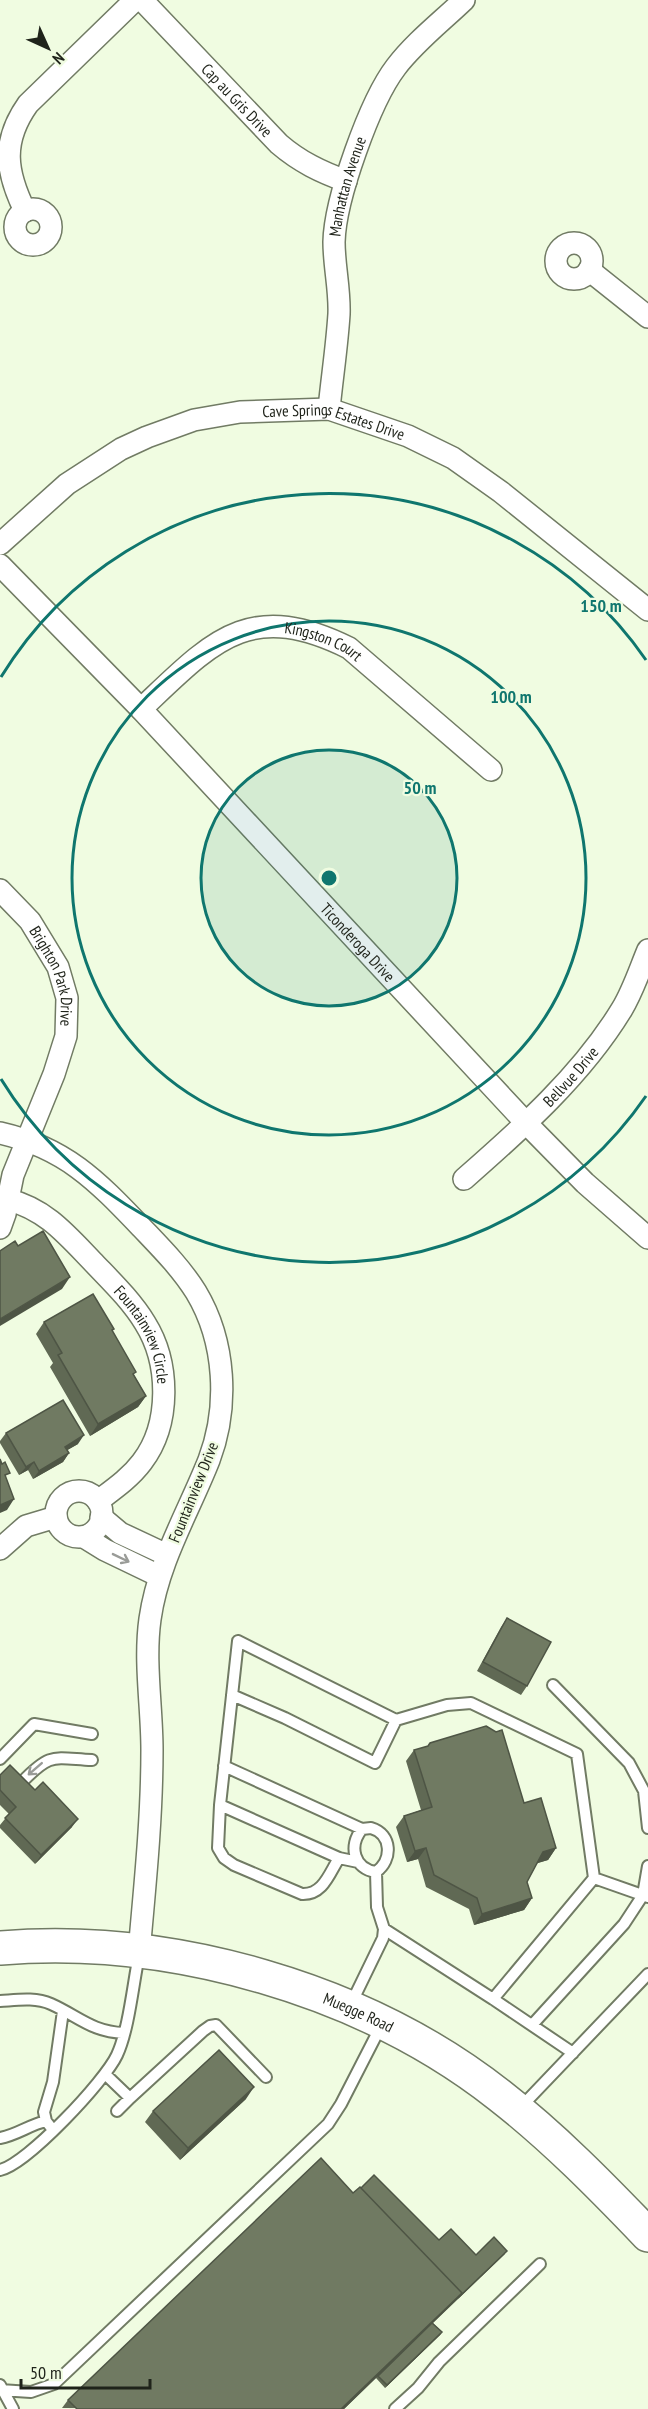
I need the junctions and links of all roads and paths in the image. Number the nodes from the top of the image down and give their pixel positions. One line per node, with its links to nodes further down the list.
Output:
1 (135, 0): 5 (street)
2 (142, 0): 4 (street, Cap au Gris Drive)
3 (464, 0): 4 (street, Manhattan Avenue)
4 (346, 181): 8 (street, Manhattan Avenue)
5 (25, 212)
6 (589, 270): 7 (street)
7 (648, 317)
8 (329, 409): 9 (street, Cave Springs Estates Drive); 11 (street, Cave Springs Estates Drive)
9 (0, 544)
10 (0, 565): 12 (street, Ticonderoga Drive)
11 (648, 610)
12 (141, 709): 13 (street, Kingston Court); 16 (street, Ticonderoga Drive)
13 (491, 770)
14 (0, 890): 18 (street, Brighton Park Drive)
15 (648, 950): 16 (street, Bellvue Drive)
16 (527, 1124): 19 (street, Bellvue Drive); 22 (street, Ticonderoga Drive)
17 (0, 1133): 18 (street, Fountainview Drive)
18 (28, 1140): 20 (street); 27 (street, Fountainview Drive)
19 (464, 1179)
20 (9, 1200): 21 (street); 23 (street, Fountainview Circle)
21 (0, 1228)
22 (648, 1238)
23 (100, 1509): 24 (street); 25 (street, Fountainview Circle); 27 (street)
24 (56, 1517): 25 (street); 26 (street)
25 (84, 1537): 28 (street, one-way to 28)
26 (0, 1549)
27 (167, 1555): 28 (street, Fountainview Drive)
28 (159, 1576): 48 (street, Fountainview Drive)
29 (553, 1685): 38 (lane)
30 (232, 1695): 31 (lane); 31 (lane); 35 (lane)
31 (396, 1720): 44 (lane)
32 (92, 1734): 33 (lane)
33 (0, 1759)
34 (92, 1760): 36 (lane, one-way to 36)
35 (224, 1766): 37 (lane); 39 (lane)
36 (22, 1782)
37 (220, 1805): 40 (lane); 40 (lane)
38 (648, 1828)
39 (362, 1829): 41 (lane); 43 (lane)
40 (339, 1858): 41 (lane)
41 (358, 1862): 43 (lane)
42 (648, 1866): 45 (lane)
43 (376, 1872): 46 (lane)
44 (594, 1878): 45 (lane); 50 (lane)
45 (645, 1896): 55 (lane)
46 (384, 1929): 50 (lane); 52 (lane)
47 (0, 1947): 48 (main road, Muegge Road)
48 (139, 1952): 52 (main road, Muegge Road); 56 (lane)
49 (648, 1974): 57 (lane)
50 (494, 1999): 55 (lane)
51 (0, 2001): 53 (lane)
52 (348, 2008): 54 (main road, Muegge Road)
53 (63, 2011): 56 (lane); 63 (lane)
54 (382, 2023): 61 (main road, Muegge Road); 68 (lane)
55 (532, 2025): 57 (lane)
56 (124, 2033): 58 (lane)
57 (573, 2053): 61 (lane)
58 (105, 2074): 60 (lane); 63 (lane)
59 (266, 2077): 60 (lane)
60 (130, 2098): 62 (lane)
61 (518, 2110): 66 (main road, Muegge Road)
62 (117, 2111)
63 (50, 2126): 64 (lane); 65 (lane)
64 (0, 2138)
65 (0, 2170)
66 (648, 2235)
67 (540, 2264): 70 (lane)
68 (1, 2388): 69 (lane)
69 (13, 2409)
70 (395, 2409)

